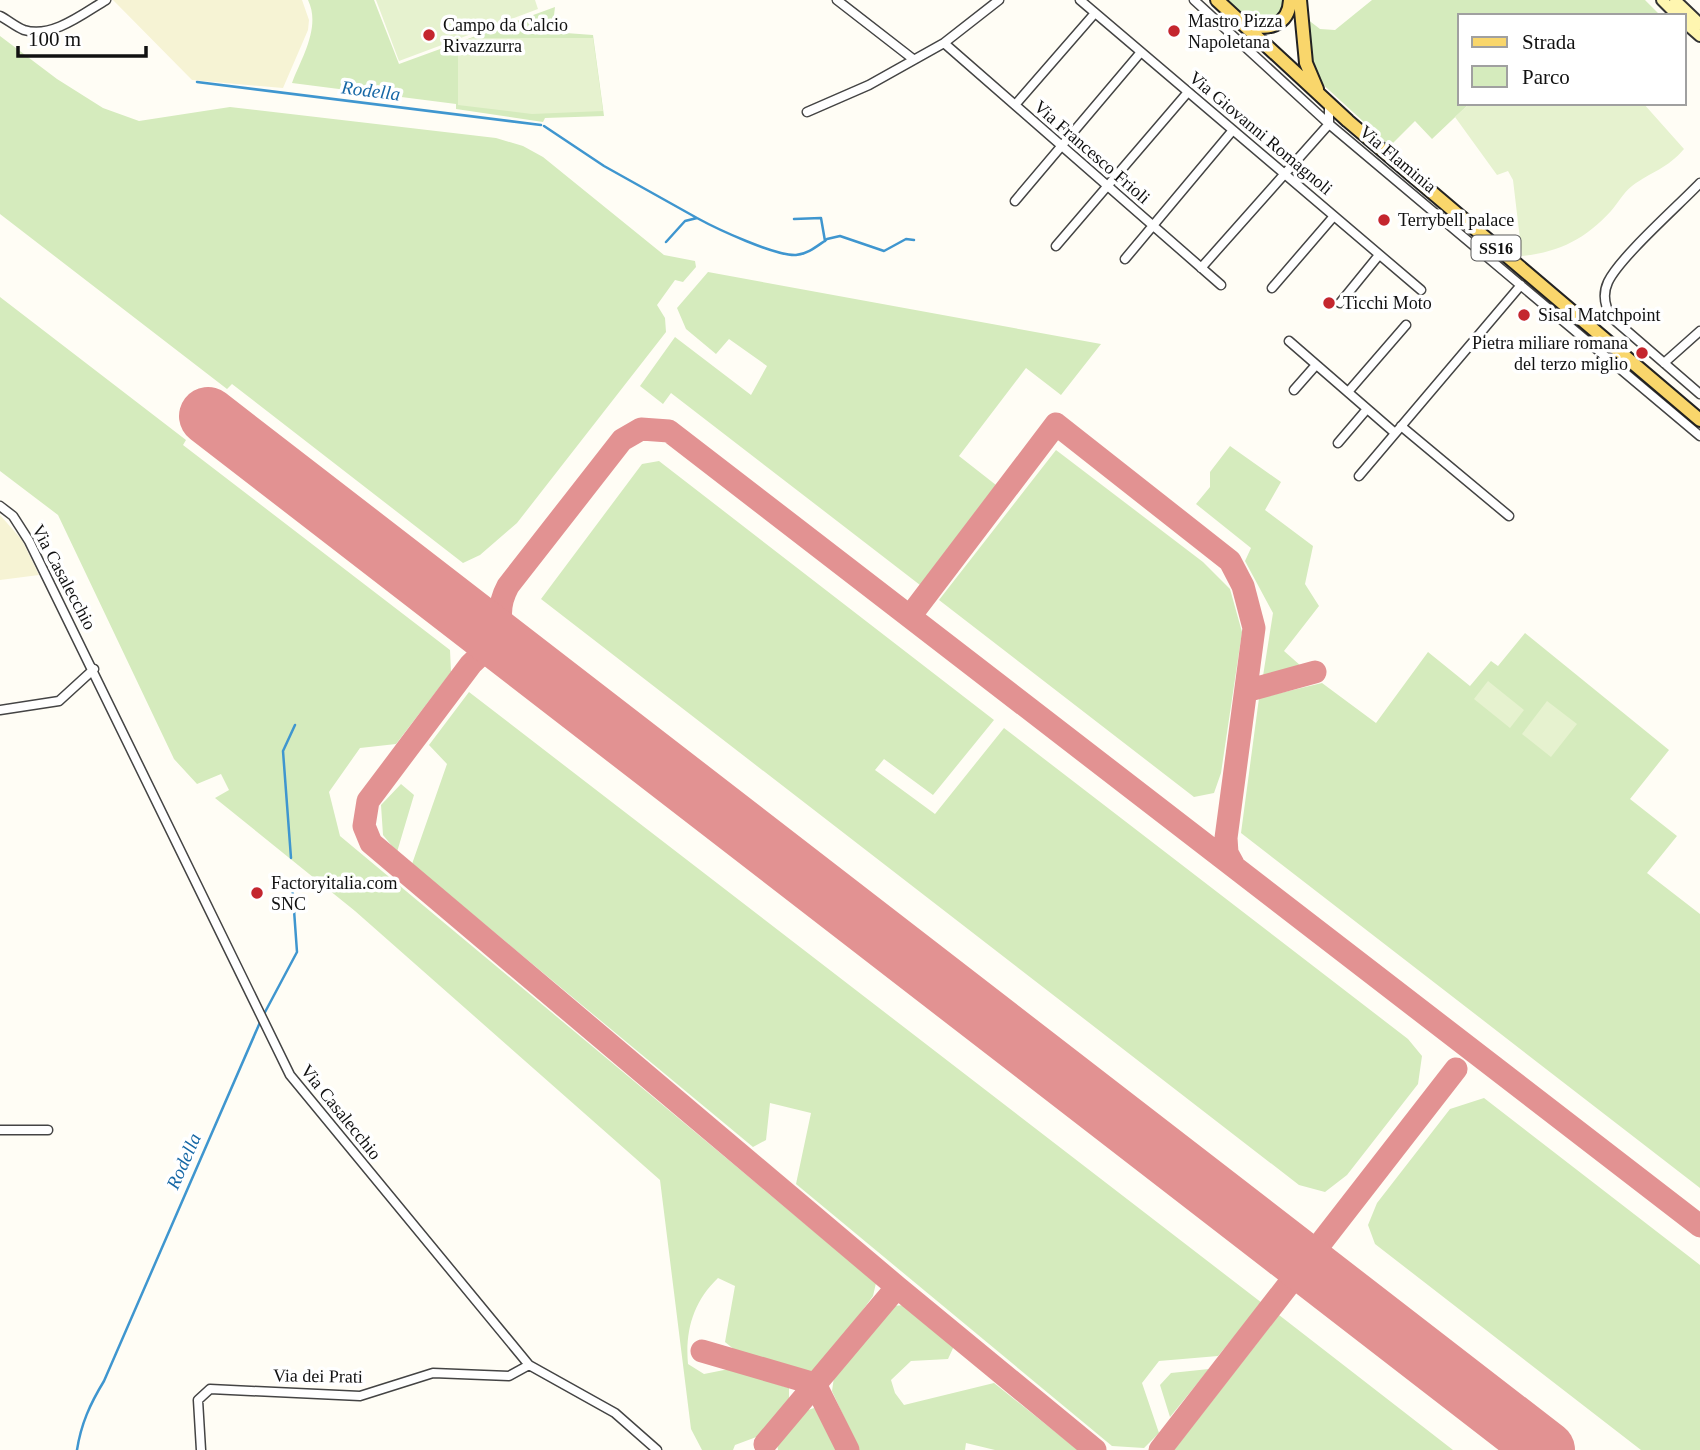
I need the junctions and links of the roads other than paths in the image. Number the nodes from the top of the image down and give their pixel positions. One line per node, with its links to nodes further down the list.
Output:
1 (106, 0): 13 (street)
2 (837, 0): 20 (street)
3 (999, 0): 18 (street)
4 (1080, 0): 11 (street, Via Giovanni Romagnoli)
5 (1194, 0): 25 (street, Via Flaminia)
6 (1217, 0): 14 (main road, Via Flaminia / SS16)
7 (1290, 0): 14 (main road, Via Flaminia / SS16)
8 (1300, 0): 22 (main road, Via Flaminia / SS16)
9 (1662, 0): 12 (main road)
10 (1675, 0): 16 (main road)
11 (1095, 13): 19 (street, Via Giovanni Romagnoli); 23 (street)
12 (1676, 14)
13 (0, 16)
14 (1238, 18): 22 (main road, Via Flaminia / SS16)
15 (1686, 24): 17 (main road)
16 (1700, 24)
17 (1700, 36)
18 (944, 43): 20 (street); 23 (street, Via Francesco Frioli)
19 (1141, 52): 21 (street, Via Giovanni Romagnoli); 27 (street)
20 (913, 59): 24 (street)
21 (1188, 92): 26 (street, Via Giovanni Romagnoli); 30 (street)
22 (1324, 100): 25 (street); 48 (main road, Via Flaminia / SS16)
23 (1015, 106): 27 (street, Via Francesco Frioli)
24 (807, 112)
25 (1329, 124): 28 (street); 39 (street, Via Flaminia)
26 (1233, 130): 28 (street, Via Giovanni Romagnoli); 33 (street)
27 (1061, 146): 30 (street, Via Francesco Frioli); 31 (street)
28 (1284, 174): 32 (street, Via Giovanni Romagnoli); 37 (street)
29 (1700, 183): 46 (street)
30 (1107, 186): 33 (street, Via Francesco Frioli); 34 (street)
31 (1015, 201)
32 (1334, 216): 35 (street, Via Giovanni Romagnoli); 40 (street)
33 (1153, 226): 36 (street); 37 (street, Via Francesco Frioli)
34 (1056, 246)
35 (1379, 255): 41 (street, Via Giovanni Romagnoli); 42 (street)
36 (1125, 259)
37 (1201, 268): 38 (street, Via Francesco Frioli)
38 (1221, 285)
39 (1521, 285): 48 (street, Via Flaminia); 54 (street)
40 (1272, 288)
41 (1421, 290)
42 (1340, 303)
43 (1406, 325): 50 (street)
44 (1700, 331): 46 (street)
45 (1289, 341): 47 (street)
46 (1664, 363): 51 (street)
47 (1316, 365): 49 (street); 50 (street)
48 (1641, 378): 53 (main road, Via Flaminia / SS16); 55 (street, Via Flaminia)
49 (1294, 390)
50 (1348, 392): 52 (street)
51 (1700, 394)
52 (1367, 409): 54 (street); 56 (street)
53 (1700, 420)
54 (1398, 429): 57 (street); 59 (street)
55 (1700, 436)
56 (1338, 443)
57 (1359, 476)
58 (0, 506): 60 (street, Via Casalecchio)
59 (1509, 516)
60 (94, 668): 61 (street); 64 (street, Via Casalecchio)
61 (0, 710)
62 (0, 1130): 63 (street)
63 (48, 1130)
64 (529, 1365): 65 (street, Via dei Prati); 66 (street, Via Casalecchio)
65 (201, 1450)
66 (657, 1450)

